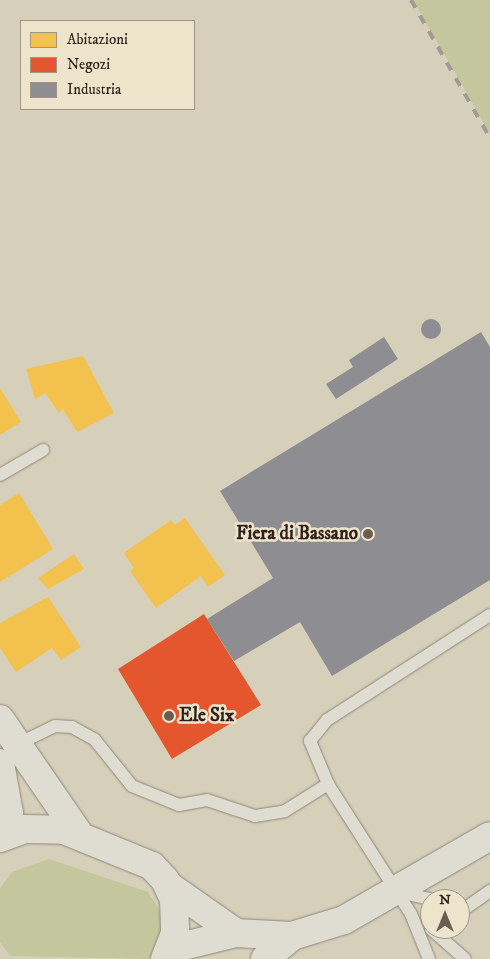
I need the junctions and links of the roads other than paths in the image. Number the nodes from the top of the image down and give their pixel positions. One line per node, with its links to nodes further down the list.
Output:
1 (43, 450): 2 (lane)
2 (0, 475)
3 (490, 615): 6 (lane)
4 (0, 719): 5 (main road)
5 (5, 761): 6 (lane); 7 (main road); 9 (main road)
6 (328, 784): 13 (lane)
7 (79, 834): 9 (main road); 10 (main road)
8 (490, 836): 13 (main road)
9 (2, 837)
10 (169, 886): 16 (main road); 21 (main road)
11 (490, 890): 14 (lane)
12 (420, 901): 13 (lane)
13 (404, 903): 15 (lane); 17 (main road); 23 (lane)
14 (470, 903)
15 (420, 919)
16 (236, 933): 17 (main road); 21 (main road)
17 (292, 936): 22 (main road)
18 (443, 939): 20 (lane)
19 (449, 939): 20 (lane)
20 (449, 944): 24 (lane)
21 (168, 956)
22 (265, 959)
23 (429, 959)
24 (465, 959)

